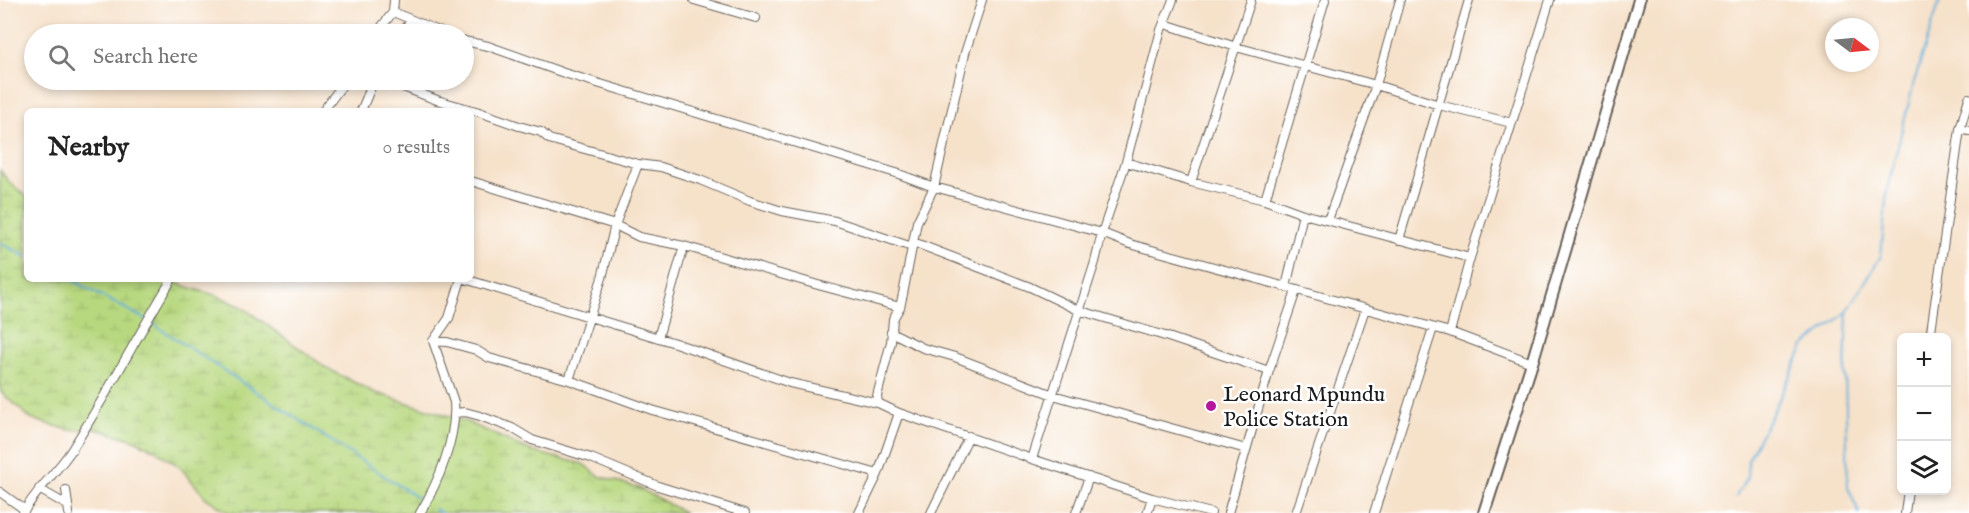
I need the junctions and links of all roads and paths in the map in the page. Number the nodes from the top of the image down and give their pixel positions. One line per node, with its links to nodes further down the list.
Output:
1 (394, 0): 11 (street)
2 (694, 0): 12 (street)
3 (982, 0): 37 (street)
4 (1173, 0): 16 (street)
5 (1251, 0): 18 (street)
6 (1325, 0): 19 (street)
7 (1400, 0): 20 (street)
8 (1469, 0): 25 (street)
9 (1550, 0): 30 (street)
10 (1639, 0): 62 (street)
11 (393, 12): 13 (street); 14 (street)
12 (756, 18)
13 (421, 23): 15 (street)
14 (384, 24)
15 (409, 24)
16 (1165, 24): 18 (street); 33 (street)
17 (474, 43): 37 (street)
18 (1236, 46): 19 (street); 36 (street)
19 (1304, 65): 20 (street); 38 (street)
20 (1376, 85): 25 (street); 40 (street)
21 (339, 90): 26 (street)
22 (370, 90): 27 (street)
23 (411, 90): 28 (street)
24 (1969, 98): 31 (street)
25 (1439, 105): 30 (street); 43 (street)
26 (325, 108)
27 (362, 108)
28 (465, 108)
29 (474, 110): 34 (street)
30 (1512, 123): 46 (street)
31 (1960, 129): 32 (street); 59 (street)
32 (1969, 132)
33 (1126, 162): 36 (street); 42 (street)
34 (638, 164): 41 (street); 44 (street)
35 (474, 182): 41 (street)
36 (1191, 182): 38 (street)
37 (933, 187): 42 (street); 44 (street)
38 (1265, 200): 39 (street)
39 (1303, 214): 40 (street); 50 (street)
40 (1328, 220): 43 (street)
41 (615, 225): 45 (street); 55 (street)
42 (1102, 233): 50 (street); 54 (street)
43 (1399, 240): 46 (street)
44 (913, 244): 52 (street); 54 (street)
45 (684, 246): 52 (street); 60 (street)
46 (1470, 258): 58 (street)
47 (170, 282): 74 (street)
48 (462, 282): 61 (street)
49 (473, 282): 55 (street)
50 (1287, 287): 51 (street)
51 (1296, 291): 53 (street); 63 (street)
52 (900, 307): 57 (street)
53 (1365, 309): 56 (street); 89 (street)
54 (1078, 310): 63 (street); 65 (street)
55 (590, 318): 60 (street); 64 (street)
56 (1432, 328): 58 (street); 90 (street)
57 (891, 332): 65 (street); 66 (street)
58 (1450, 332): 62 (street)
59 (1931, 333)
60 (658, 338): 66 (street)
61 (433, 341): 64 (street); 67 (street)
62 (1532, 363): 91 (street)
63 (1269, 371): 70 (street)
64 (570, 380): 72 (street)
65 (1053, 395): 70 (street); 71 (street)
66 (878, 403): 68 (street)
67 (455, 413): 81 (street); 82 (street)
68 (899, 413): 69 (street); 72 (street)
69 (969, 436): 71 (street); 84 (street)
70 (1246, 449): 88 (street)
71 (1032, 459): 73 (street)
72 (878, 474): 83 (street)
73 (1089, 477): 78 (street); 85 (street)
74 (39, 489): 79 (street); 80 (street)
75 (66, 490): 79 (street)
76 (0, 492): 80 (street)
77 (1907, 495): 92 (street)
78 (1152, 498): 86 (street); 87 (street)
79 (68, 509)
80 (24, 511)
81 (420, 513)
82 (745, 513)
83 (859, 513)
84 (932, 513)
85 (1076, 513)
86 (1147, 513)
87 (1211, 513)
88 (1228, 513)
89 (1296, 513)
90 (1374, 513)
91 (1484, 513)
92 (1905, 513)

